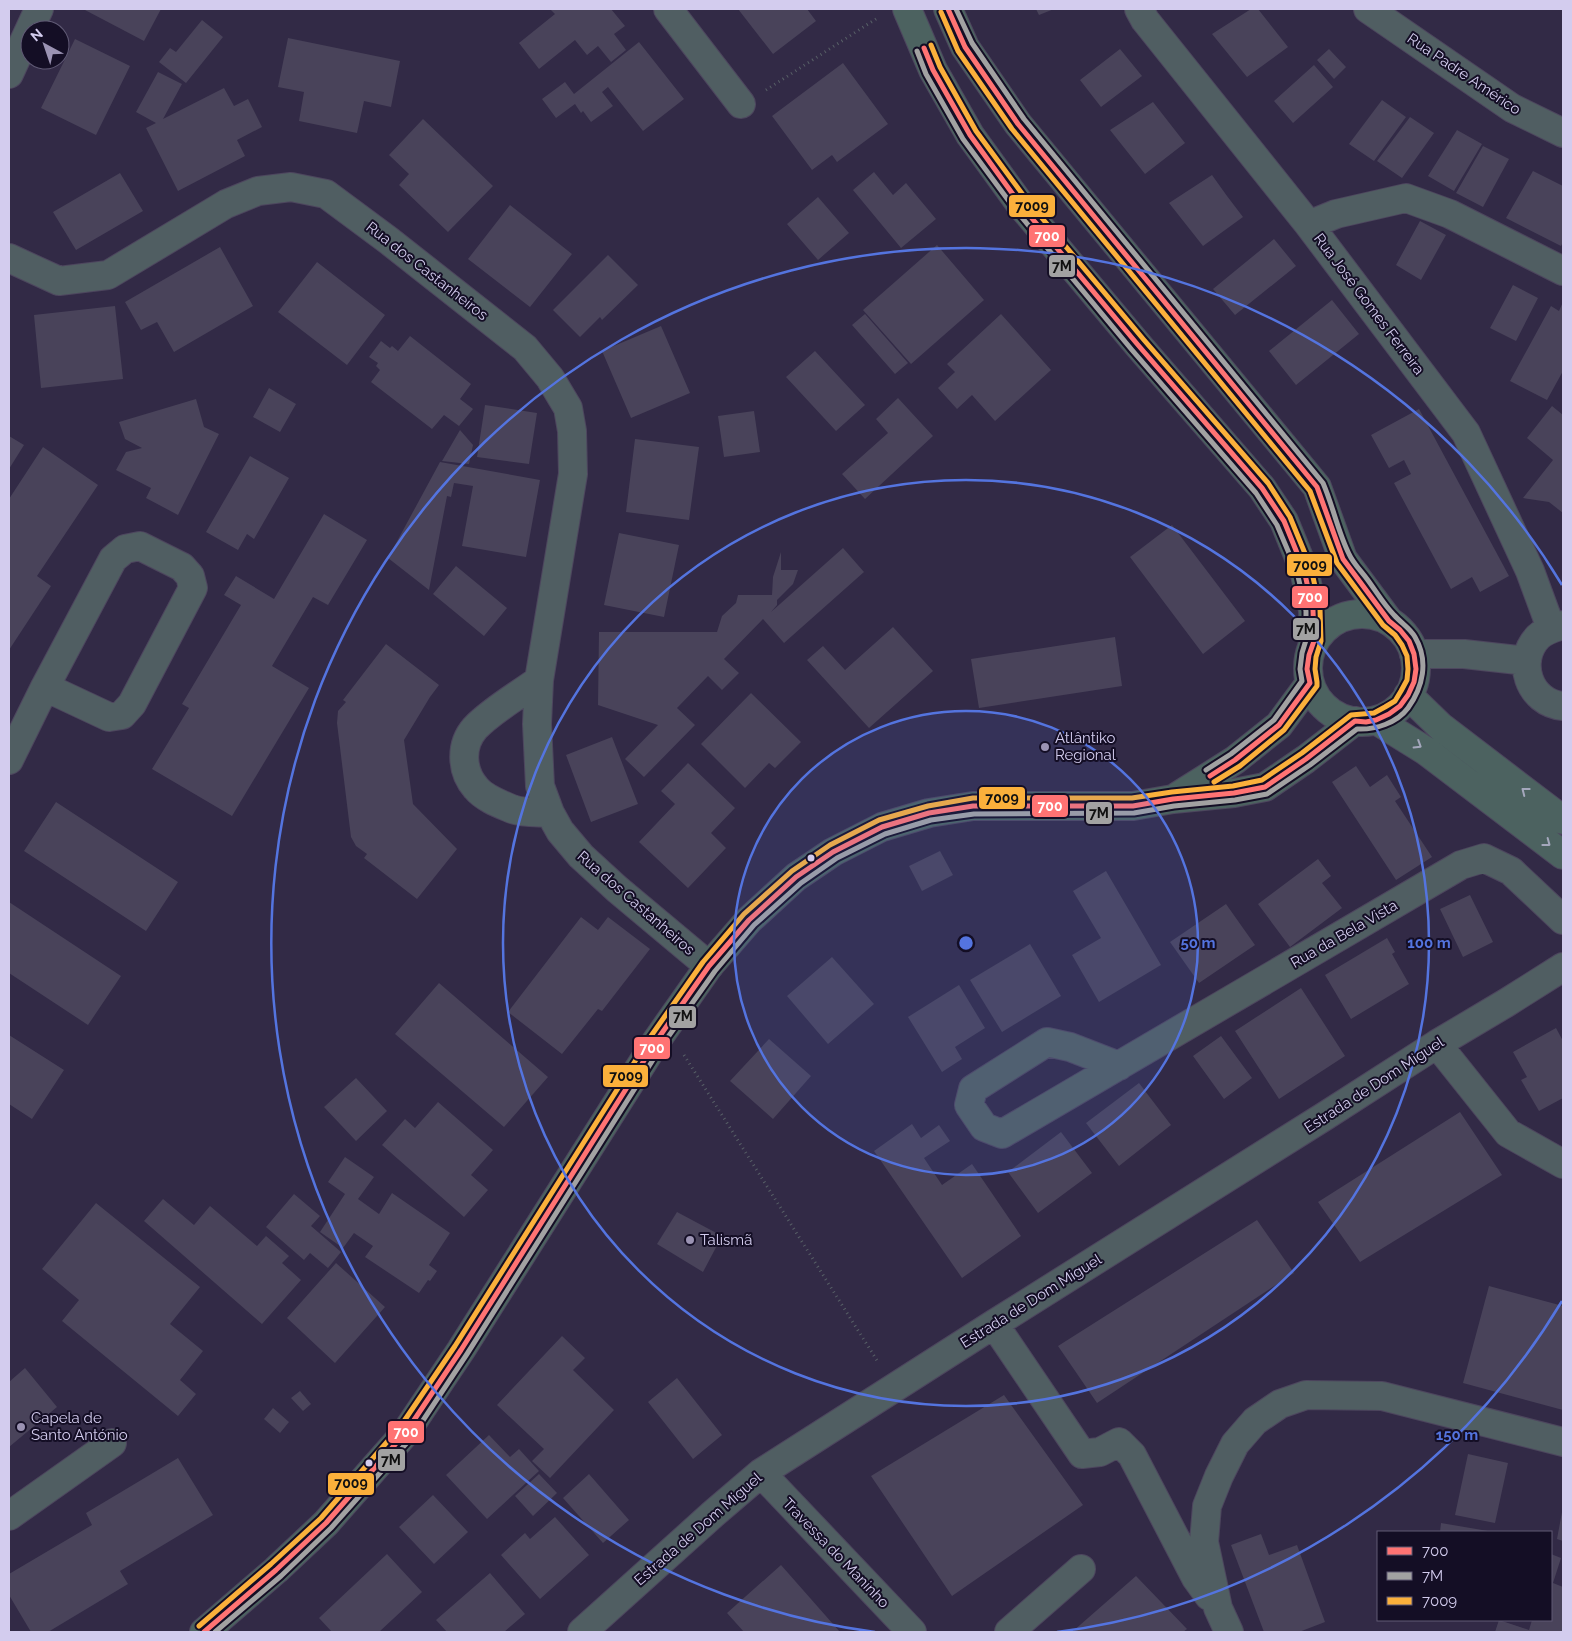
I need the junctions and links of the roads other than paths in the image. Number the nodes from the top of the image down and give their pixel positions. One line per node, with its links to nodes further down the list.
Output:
1 (39, 9): 7 (street)
2 (668, 9): 8 (street)
3 (907, 9): 15 (main road)
4 (948, 9): 13 (main road)
5 (1140, 9): 10 (street, Rua José Gomes Ferreira)
6 (1368, 9): 9 (street, Rua Padre Américo)
7 (9, 74)
8 (741, 104)
9 (1563, 133)
10 (1308, 225): 12 (street); 14 (street, Rua José Gomes Ferreira)
11 (9, 258): 18 (street, Rua dos Castanheiros)
12 (1563, 272)
13 (1389, 621): 15 (main road); 16 (main road)
14 (1557, 627): 17 (street)
15 (1314, 641): 19 (main road)
16 (1414, 654): 17 (street); 21 (main road)
17 (1527, 661): 22 (street)
18 (539, 680): 26 (street, Rua dos Castanheiros); 26 (street)
19 (1310, 683): 23 (main road); 25 (main road)
20 (45, 687): 20 (street); 24 (street)
21 (1408, 695): 23 (main road); 27 (main road, one-way to 21)
22 (1563, 706)
23 (1366, 721): 25 (main road); 28 (main road, one-way to 28)
24 (9, 760)
25 (1173, 799): 30 (main road)
26 (550, 813): 30 (street, Rua dos Castanheiros)
27 (1563, 820)
28 (1563, 855)
29 (1563, 920): 35 (street, Rua da Bela Vista)
30 (708, 966): 44 (main road)
31 (1563, 967): 33 (street, Estrada de Dom Miguel)
32 (1563, 989): 33 (street, Estrada de Dom Miguel)
33 (1506, 1003): 34 (street, Estrada de Dom Miguel)
34 (1437, 1044): 36 (street); 37 (street, Estrada de Dom Miguel)
35 (1119, 1066): 35 (street, Rua da Bela Vista)
36 (1563, 1164)
37 (994, 1324): 40 (street, Estrada de Dom Miguel); 43 (street)
38 (1563, 1442): 43 (street)
39 (112, 1443): 41 (street)
40 (761, 1474): 45 (street, Estrada de Dom Miguel); 46 (street, Travessa do Maninho)
41 (9, 1516)
42 (1081, 1569): 47 (street)
43 (1223, 1620)
44 (204, 1632)
45 (582, 1632)
46 (912, 1632)
47 (1008, 1632)

